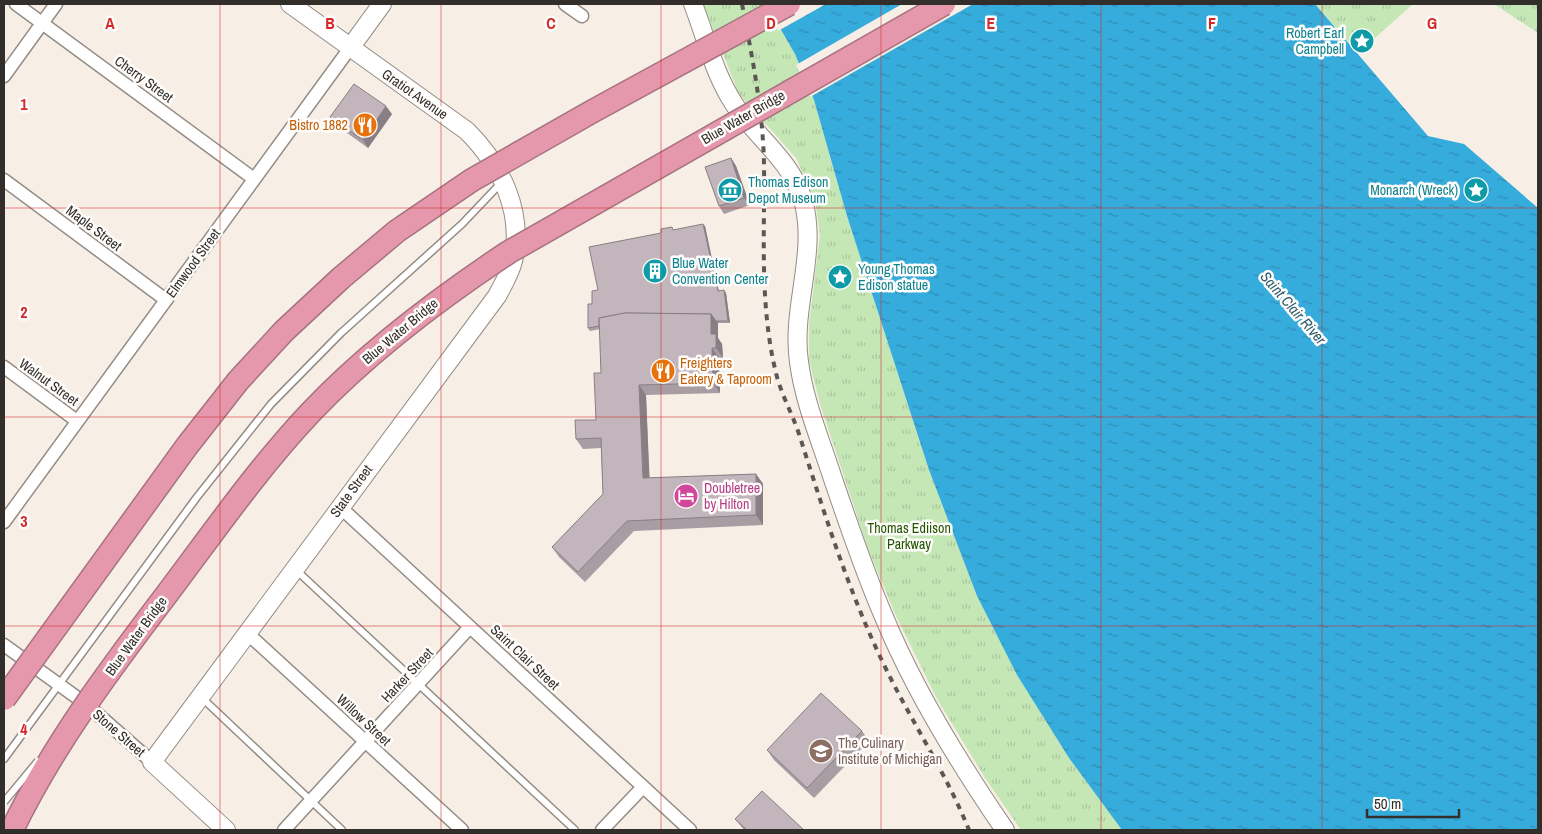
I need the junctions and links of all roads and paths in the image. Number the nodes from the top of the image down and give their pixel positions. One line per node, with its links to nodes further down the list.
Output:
1 (16, 4): 10 (street, Cherry Street)
2 (56, 4): 10 (street)
3 (290, 4): 11 (street, Gratiot Avenue)
4 (382, 4): 11 (street, Elmwood Street)
5 (565, 4): 9 (street)
6 (693, 4): 47 (street)
7 (789, 4): 30 (highway, bridge)
8 (944, 4): 28 (highway, Blue Water Bridge, bridge)
9 (582, 16)
10 (43, 23): 12 (street); 13 (street, Cherry Street)
11 (350, 48): 13 (street, Elmwood Street); 15 (street, Gratiot Avenue)
12 (4, 76)
13 (254, 179): 17 (street, Elmwood Street)
14 (4, 180): 17 (street, Maple Street)
15 (502, 181): 16 (street, Gratiot Avenue); 26 (lane)
16 (513, 209): 20 (street, State Street)
17 (166, 300): 19 (street, Elmwood Street)
18 (4, 367): 19 (street, Walnut Street)
19 (77, 422): 21 (street, Elmwood Street)
20 (340, 507): 22 (street, State Street); 23 (street, Saint Clair Street)
21 (4, 522)
22 (294, 568): 24 (street, State Street); 27 (lane)
23 (470, 627): 27 (street, Harker Street); 36 (street, Saint Clair Street)
24 (247, 632): 29 (street, State Street); 31 (street, Willow Street)
25 (4, 645): 26 (street, Stone Street)
26 (59, 684): 34 (lane); 35 (street, Stone Street)
27 (420, 684): 31 (street, Harker Street); 44 (lane)
28 (93, 695): 32 (lane, bridge); 39 (highway, Blue Water Bridge, bridge)
29 (200, 696): 35 (street, State Street); 37 (lane)
30 (4, 699)
31 (365, 742): 37 (street, Harker Street); 43 (street, Willow Street)
32 (48, 748)
33 (42, 756): 38 (lane, bridge)
34 (4, 759)
35 (152, 762): 40 (street, Stone Street)
36 (643, 787): 45 (street); 46 (street, Saint Clair Street)
37 (310, 801): 41 (street, Harker Street); 42 (lane)
38 (4, 802)
39 (12, 830)
40 (226, 830)
41 (284, 830)
42 (342, 830)
43 (462, 830)
44 (575, 830)
45 (602, 830)
46 (690, 830)
47 (1005, 830)

